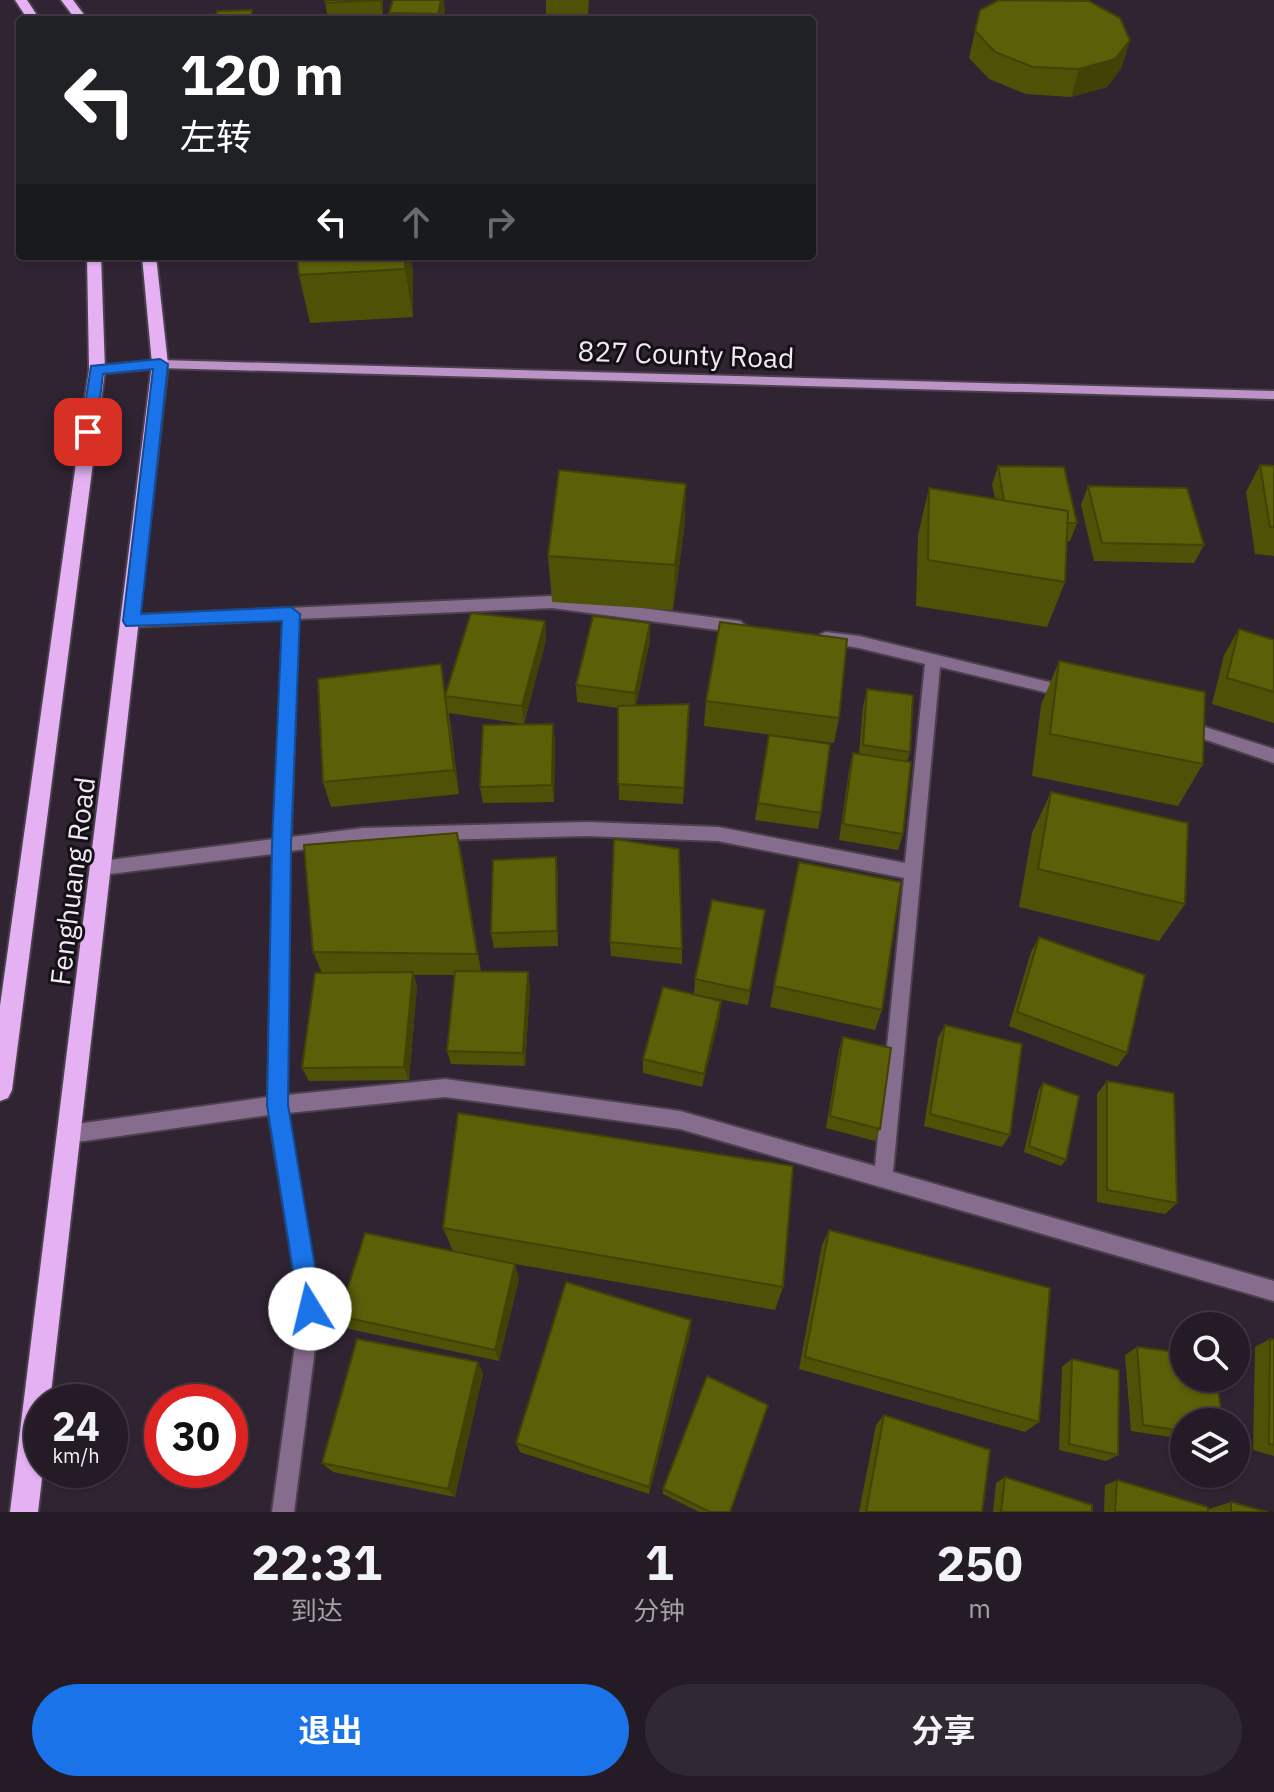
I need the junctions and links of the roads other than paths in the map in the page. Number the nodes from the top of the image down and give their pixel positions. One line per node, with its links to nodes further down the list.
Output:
1 (94, 260): 4 (main road, Fenghuang Road)
2 (149, 260): 3 (main road, Fenghuang Road)
3 (160, 364): 4 (main road, 827 County Road); 5 (main road, 827 County Road); 7 (main road, Fenghuang Road)
4 (97, 370): 17 (main road, Fenghuang Road)
5 (1274, 395)
6 (291, 614): 7 (street); 8 (street); 14 (street)
7 (132, 621): 15 (main road, Fenghuang Road)
8 (751, 628)
9 (813, 636): 10 (street)
10 (933, 660): 11 (street); 16 (street)
11 (1084, 695)
12 (1173, 722): 13 (street)
13 (1274, 756)
14 (282, 845): 15 (street); 16 (street); 18 (street)
15 (102, 868): 19 (main road, Fenghuang Road)
16 (913, 872): 20 (street)
17 (1, 1085)
18 (277, 1105): 19 (street); 20 (street); 23 (street)
19 (70, 1134): 22 (main road, Fenghuang Road)
20 (883, 1179): 21 (street)
21 (1274, 1291)
22 (24, 1512)
23 (283, 1512)

